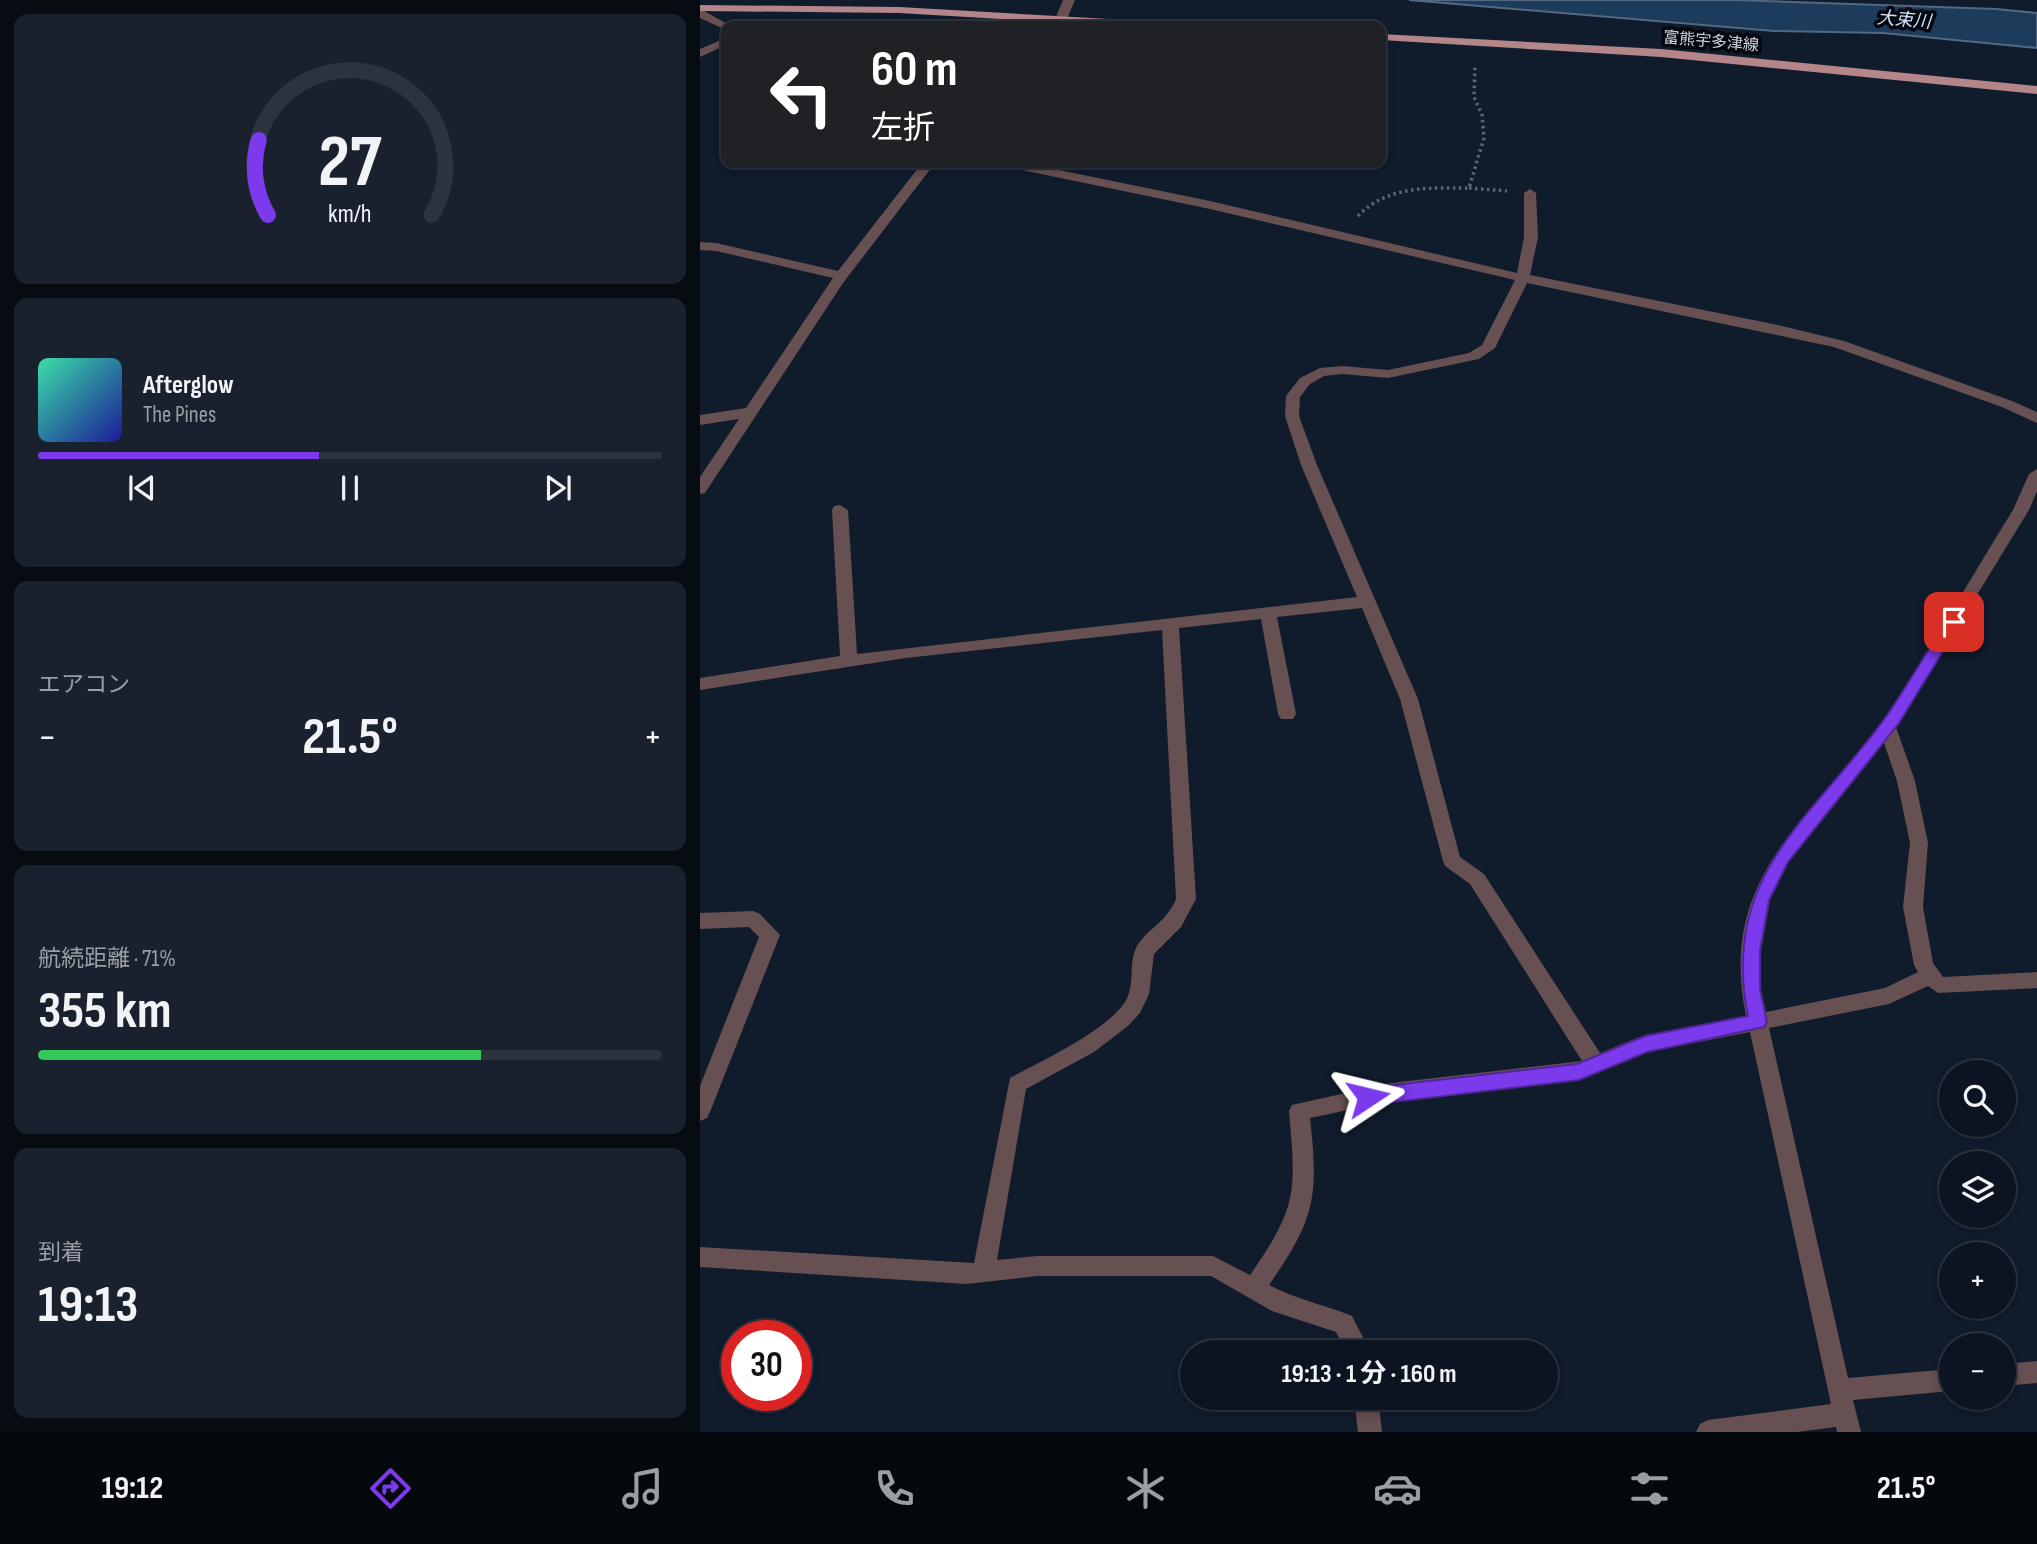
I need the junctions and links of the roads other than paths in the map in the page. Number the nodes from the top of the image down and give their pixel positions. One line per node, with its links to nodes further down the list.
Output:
1 (1068, 3): 4 (street)
2 (700, 10): 3 (main road); 5 (street)
3 (1035, 21)
4 (1061, 21)
5 (721, 24)
6 (1386, 37): 9 (main road, 富熊宇多津線)
7 (721, 43): 8 (street)
8 (700, 53)
9 (2037, 90)
10 (925, 168): 14 (street)
11 (1031, 168): 15 (street)
12 (1530, 193): 15 (street)
13 (700, 247): 14 (street)
14 (842, 276): 16 (street)
15 (1523, 278): 17 (street); 22 (street)
16 (751, 412): 18 (street); 20 (street)
17 (2037, 418)
18 (700, 420)
19 (2037, 474): 28 (street)
20 (700, 489)
21 (840, 510): 25 (street)
22 (1366, 601): 23 (street); 33 (street)
23 (1268, 612): 24 (street); 27 (street)
24 (1170, 623): 25 (street); 36 (street)
25 (849, 661): 26 (street)
26 (700, 684)
27 (1287, 714)
28 (1887, 726): 30 (street); 32 (street)
29 (700, 921): 34 (street)
30 (1930, 975): 31 (street); 32 (street)
31 (2037, 979)
32 (1758, 1022): 33 (street); 42 (street)
33 (1595, 1065): 37 (street)
34 (700, 1112)
35 (700, 1257): 36 (street)
36 (984, 1272): 37 (street)
37 (1254, 1288): 38 (street)
38 (1353, 1340)
39 (2037, 1372): 40 (street)
40 (2016, 1374)
41 (1939, 1381): 42 (street)
42 (1839, 1390): 44 (street)
43 (1367, 1410): 45 (street)
44 (1847, 1423): 46 (street)
45 (1370, 1432)
46 (1708, 1432)

